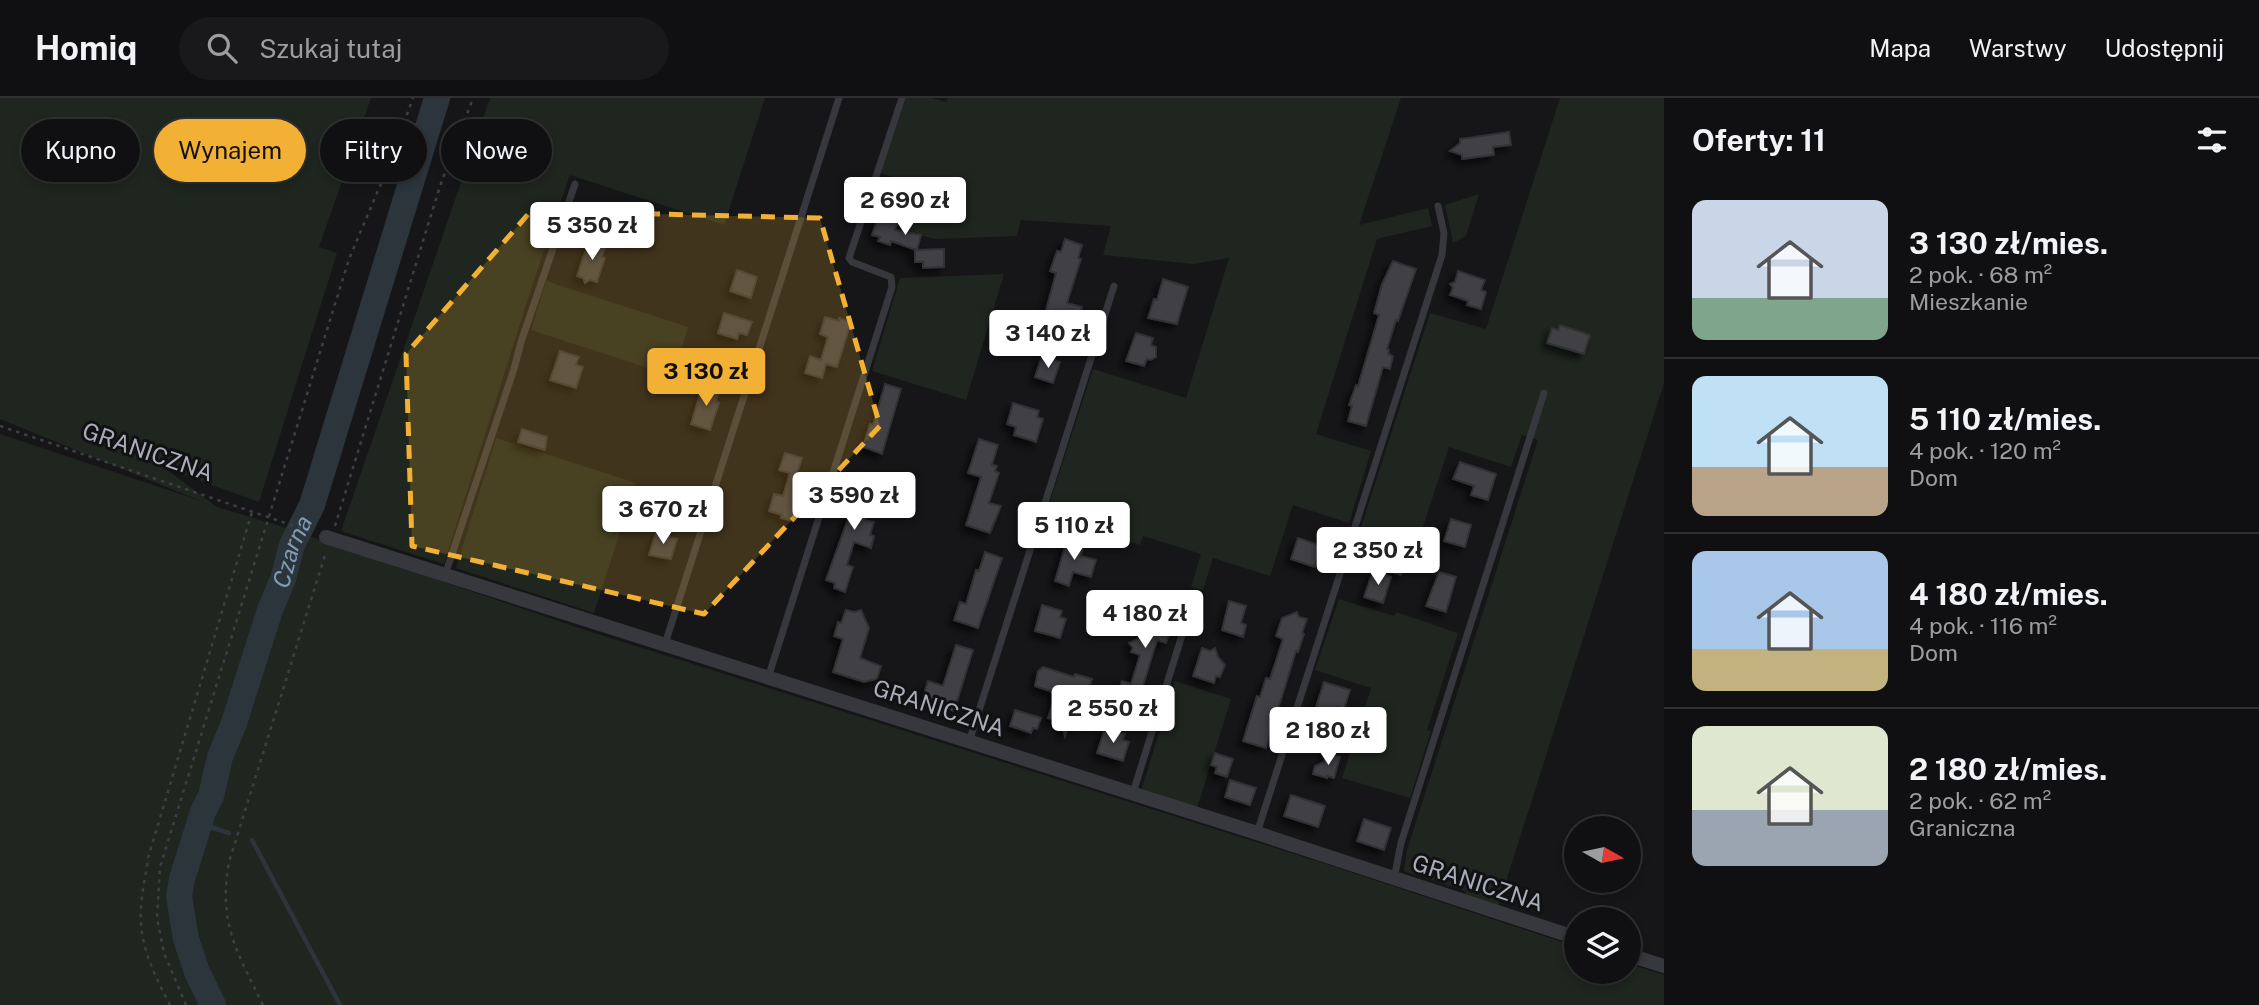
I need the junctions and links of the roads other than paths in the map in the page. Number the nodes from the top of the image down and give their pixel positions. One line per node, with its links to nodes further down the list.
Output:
1 (839, 98): 10 (lane)
2 (902, 98): 11 (lane)
3 (575, 184): 8 (lane)
4 (1438, 206): 14 (lane)
5 (1114, 286): 12 (lane)
6 (1545, 393): 15 (lane)
7 (328, 538): 8 (street, GRANICZNA)
8 (445, 576): 10 (street, GRANICZNA)
9 (1191, 606): 13 (lane)
10 (665, 646): 11 (street, GRANICZNA)
11 (768, 678): 12 (street, GRANICZNA)
12 (969, 741): 13 (street, GRANICZNA)
13 (1133, 794): 14 (street, GRANICZNA)
14 (1257, 834): 15 (street, GRANICZNA)
15 (1393, 879): 16 (street, GRANICZNA)
16 (1564, 934)
17 (1641, 959): 18 (street)
18 (1664, 966)

